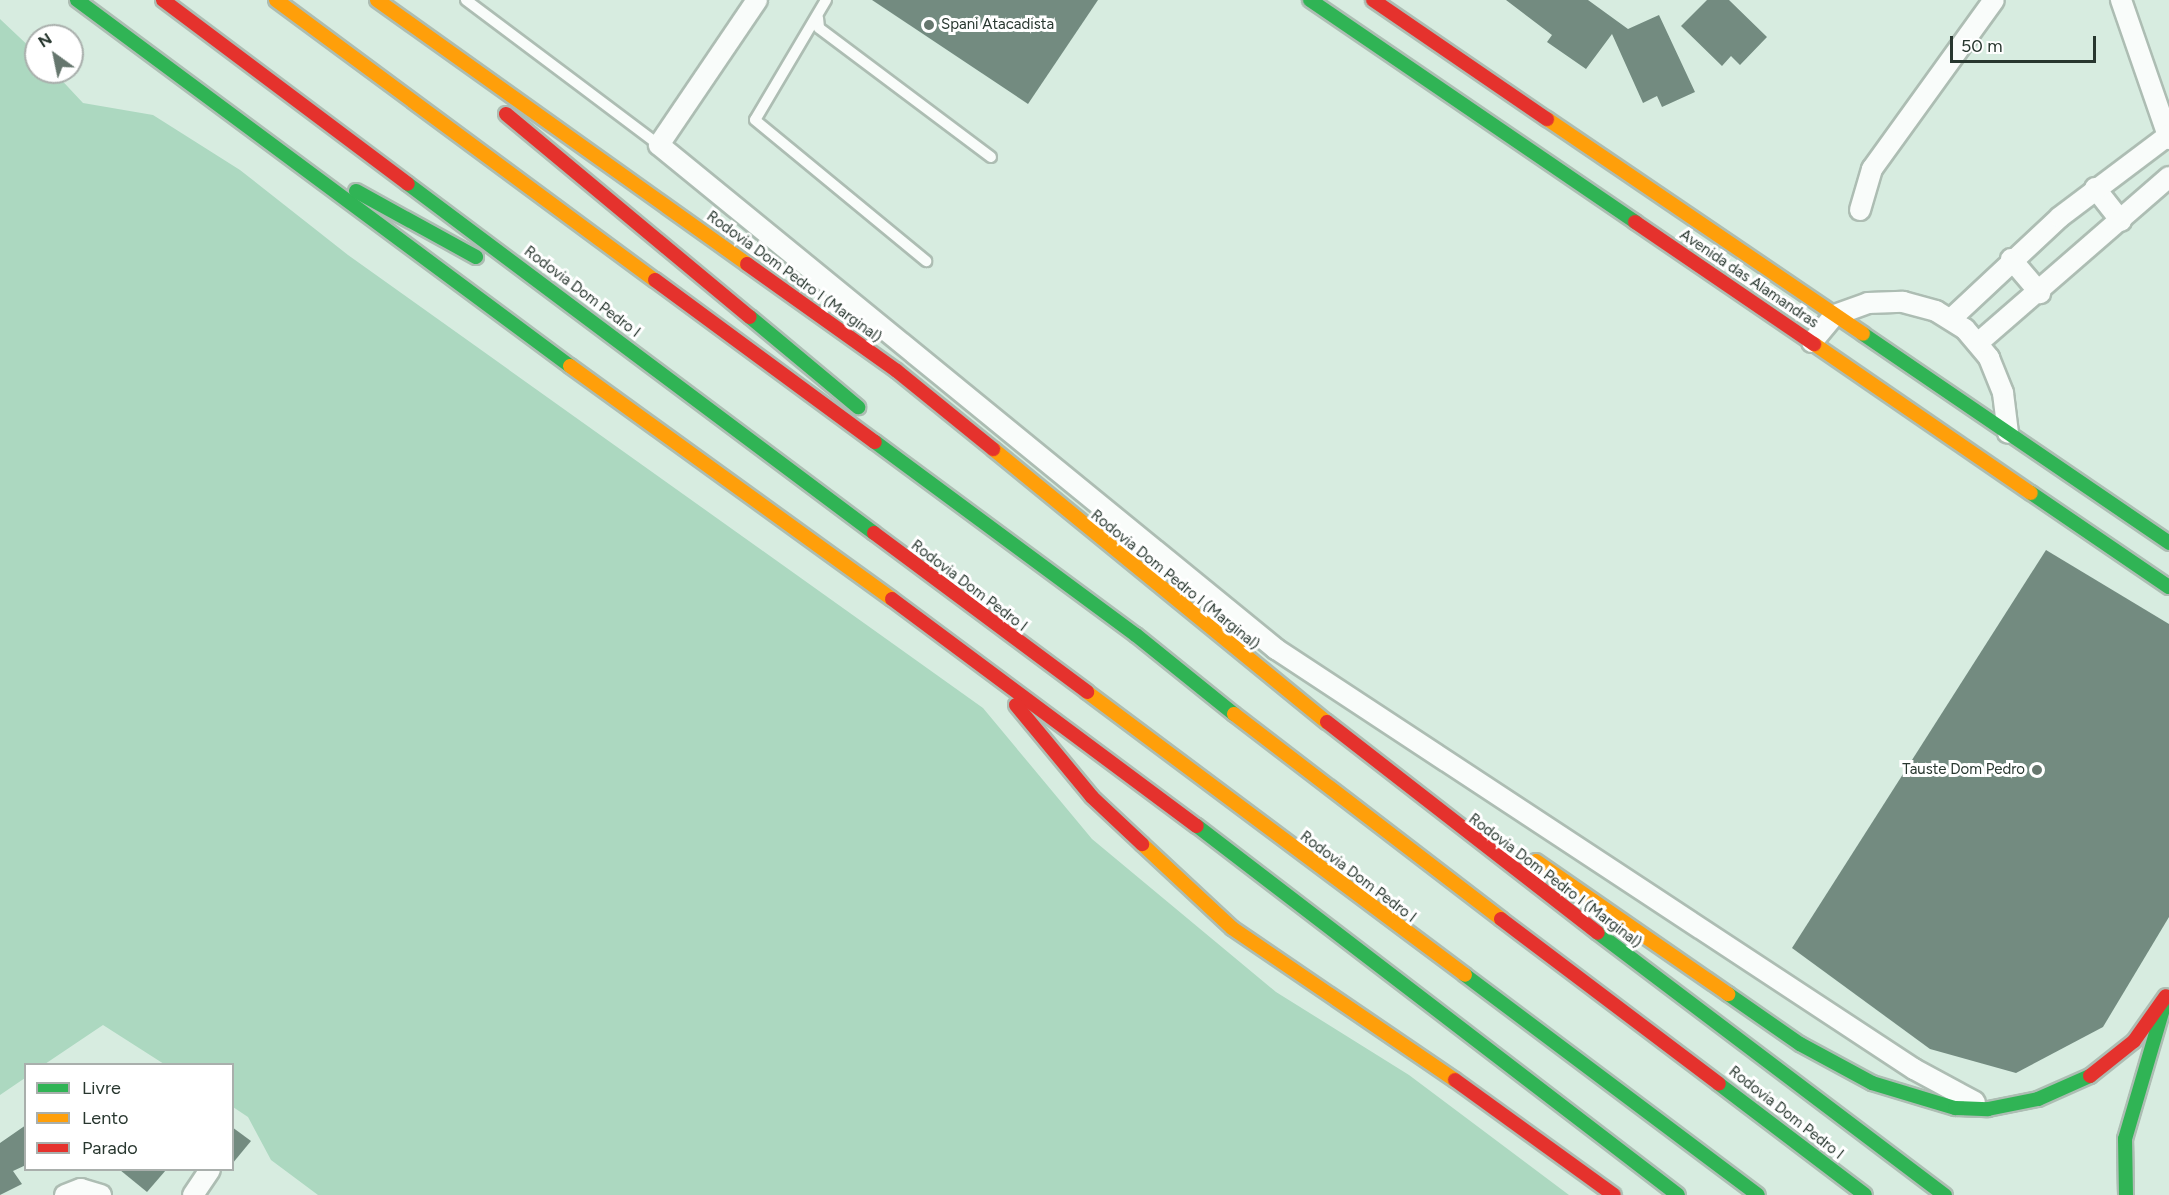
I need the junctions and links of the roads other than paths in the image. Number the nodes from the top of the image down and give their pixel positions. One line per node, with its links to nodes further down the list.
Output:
1 (77, 0): 17 (main road)
2 (163, 0): 31 (main road, Rodovia Dom Pedro I)
3 (276, 0): 35 (main road, Rodovia Dom Pedro I)
4 (363, 0): 35 (main road)
5 (377, 0): 37 (main road, Rodovia Dom Pedro I (Marginal))
6 (466, 0): 18 (lane)
7 (758, 0): 18 (street)
8 (826, 0): 13 (lane)
9 (1310, 0): 15 (main road, Avenida das Alamandras)
10 (1373, 0): 14 (main road, Avenida das Alamandras)
11 (1994, 0): 22 (street)
12 (2121, 0): 16 (street)
13 (818, 18): 19 (lane); 25 (lane)
14 (1428, 38): 15 (main road); 27 (main road, Avenida das Alamandras)
15 (1407, 67): 29 (main road, Avenida das Alamandras)
16 (2169, 137): 21 (street)
17 (259, 140): 31 (main road); 36 (main road)
18 (659, 145): 41 (street)
19 (991, 157)
20 (2169, 177): 23 (street)
21 (2095, 188): 23 (street); 24 (street)
22 (1860, 210)
23 (2121, 221): 26 (street)
24 (2011, 259): 26 (street); 28 (street)
25 (926, 261)
26 (2040, 293): 30 (street)
27 (1836, 315): 28 (street); 29 (street); 32 (main road, Avenida das Alamandras)
28 (1951, 319): 30 (street)
29 (1812, 342): 34 (main road, Avenida das Alamandras)
30 (1978, 343): 32 (street)
31 (646, 361): 48 (main road, Rodovia Dom Pedro I)
32 (2008, 433): 33 (main road, Avenida das Alamandras)
33 (2169, 543)
34 (2169, 587)
35 (1072, 589): 49 (main road, Rodovia Dom Pedro I)
36 (990, 674): 46 (main road); 47 (main road)
37 (1324, 722): 38 (main road); 50 (main road, Rodovia Dom Pedro I (Marginal))
38 (1498, 835)
39 (1518, 848): 41 (main road)
40 (2168, 993): 41 (main road); 51 (main road)
41 (1988, 1109)
42 (209, 1171): 45 (street)
43 (65, 1195): 44 (street)
44 (101, 1195)
45 (193, 1195)
46 (1614, 1195)
47 (1678, 1195)
48 (1758, 1195)
49 (1865, 1195)
50 (1945, 1195)
51 (2126, 1195)

